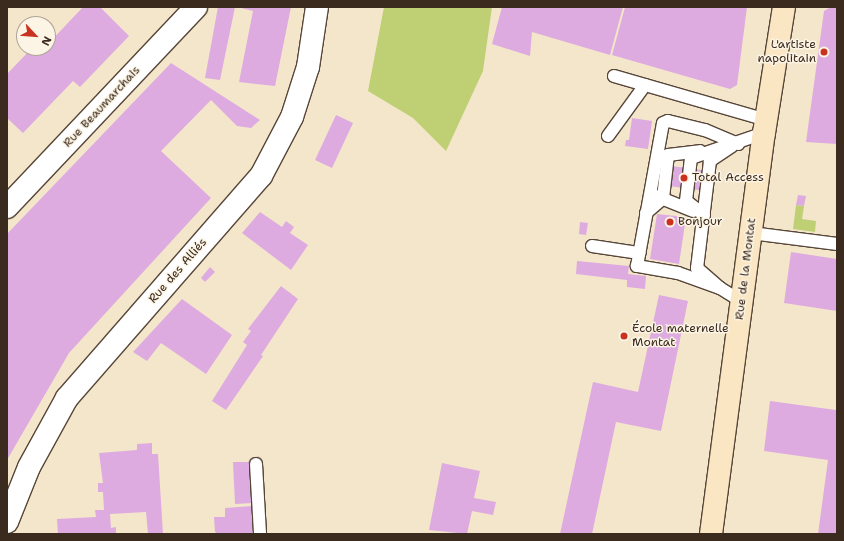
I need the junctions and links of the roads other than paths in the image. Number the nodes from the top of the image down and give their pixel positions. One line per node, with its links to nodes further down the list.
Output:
1 (196, 7): 12 (street, Rue Beaumarchais)
2 (317, 7): 21 (street, Rue des Alliés)
3 (784, 7): 5 (main road, Rue de la Montat)
4 (800, 7): 5 (main road)
5 (780, 28): 8 (main road, Rue de la Montat)
6 (614, 76): 7 (lane)
7 (645, 85): 8 (lane); 9 (lane)
8 (765, 127): 10 (lane); 14 (main road, Rue de la Montat)
9 (608, 136)
10 (735, 145): 11 (lane); 11 (lane); 13 (lane); 13 (lane)
11 (657, 197): 13 (lane); 17 (lane)
12 (7, 207)
13 (704, 215): 18 (lane)
14 (750, 233): 15 (lane); 19 (main road, Rue de la Montat)
15 (837, 244)
16 (592, 246): 17 (lane)
17 (639, 253): 18 (lane)
18 (720, 288): 19 (lane)
19 (742, 302): 23 (main road, Rue de la Montat)
20 (256, 464): 22 (lane)
21 (7, 522)
22 (260, 534)
23 (711, 534)

